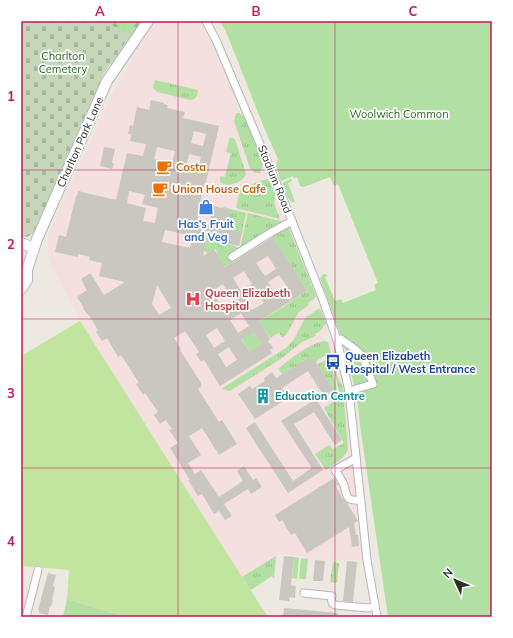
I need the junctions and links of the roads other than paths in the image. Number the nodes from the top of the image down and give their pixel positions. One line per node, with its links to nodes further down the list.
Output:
1 (148, 21): 5 (street, Charlton Park Lane)
2 (206, 21): 3 (street, Stadium Road)
3 (292, 221): 6 (street); 10 (street, Stadium Road)
4 (21, 243): 5 (street)
5 (34, 248): 7 (street, Charlton Park Lane)
6 (232, 258)
7 (27, 270): 8 (street, Charlton Park Lane); 9 (street, Charlton Park Lane)
8 (21, 284)
9 (21, 289)
10 (337, 340): 11 (street, Stadium Road); 11 (street)
11 (349, 391): 12 (street, Stadium Road)
12 (356, 458): 13 (street, Stadium Road); 13 (street)
13 (361, 500): 16 (street, Stadium Road)
14 (38, 570): 17 (street)
15 (304, 593): 16 (street)
16 (375, 606): 18 (street, Stadium Road)
17 (25, 616)
18 (377, 617)

